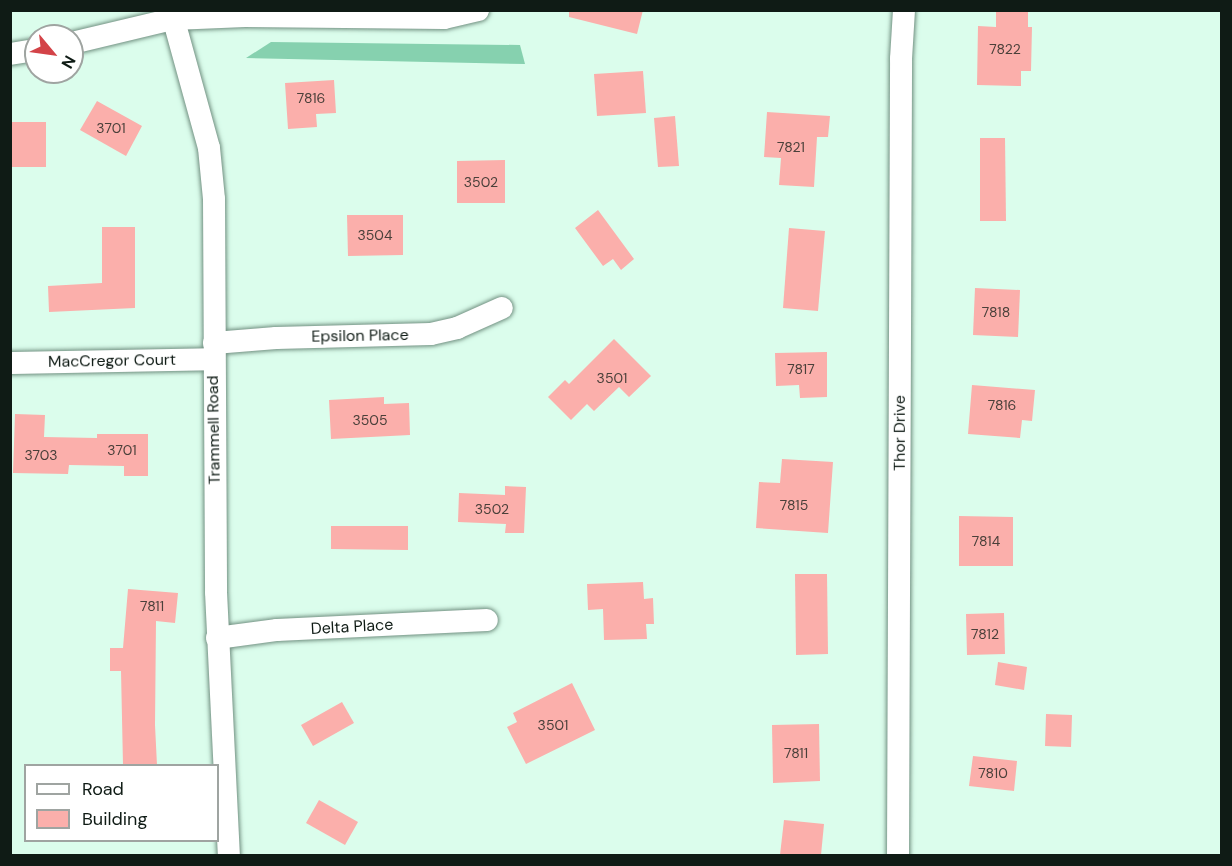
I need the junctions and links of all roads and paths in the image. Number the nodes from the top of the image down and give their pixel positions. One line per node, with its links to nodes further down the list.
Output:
1 (478, 10): 3 (street)
2 (904, 10): 11 (street, Thor Drive)
3 (172, 15): 4 (street); 6 (street, Trammell Road)
4 (84, 40)
5 (502, 308): 6 (street, Epsilon Place)
6 (213, 351): 7 (street, MacCregor Court); 9 (street, Trammell Road)
7 (10, 363)
8 (487, 620): 9 (street, Delta Place)
9 (218, 638): 10 (street, Trammell Road)
10 (229, 855)
11 (898, 855)

